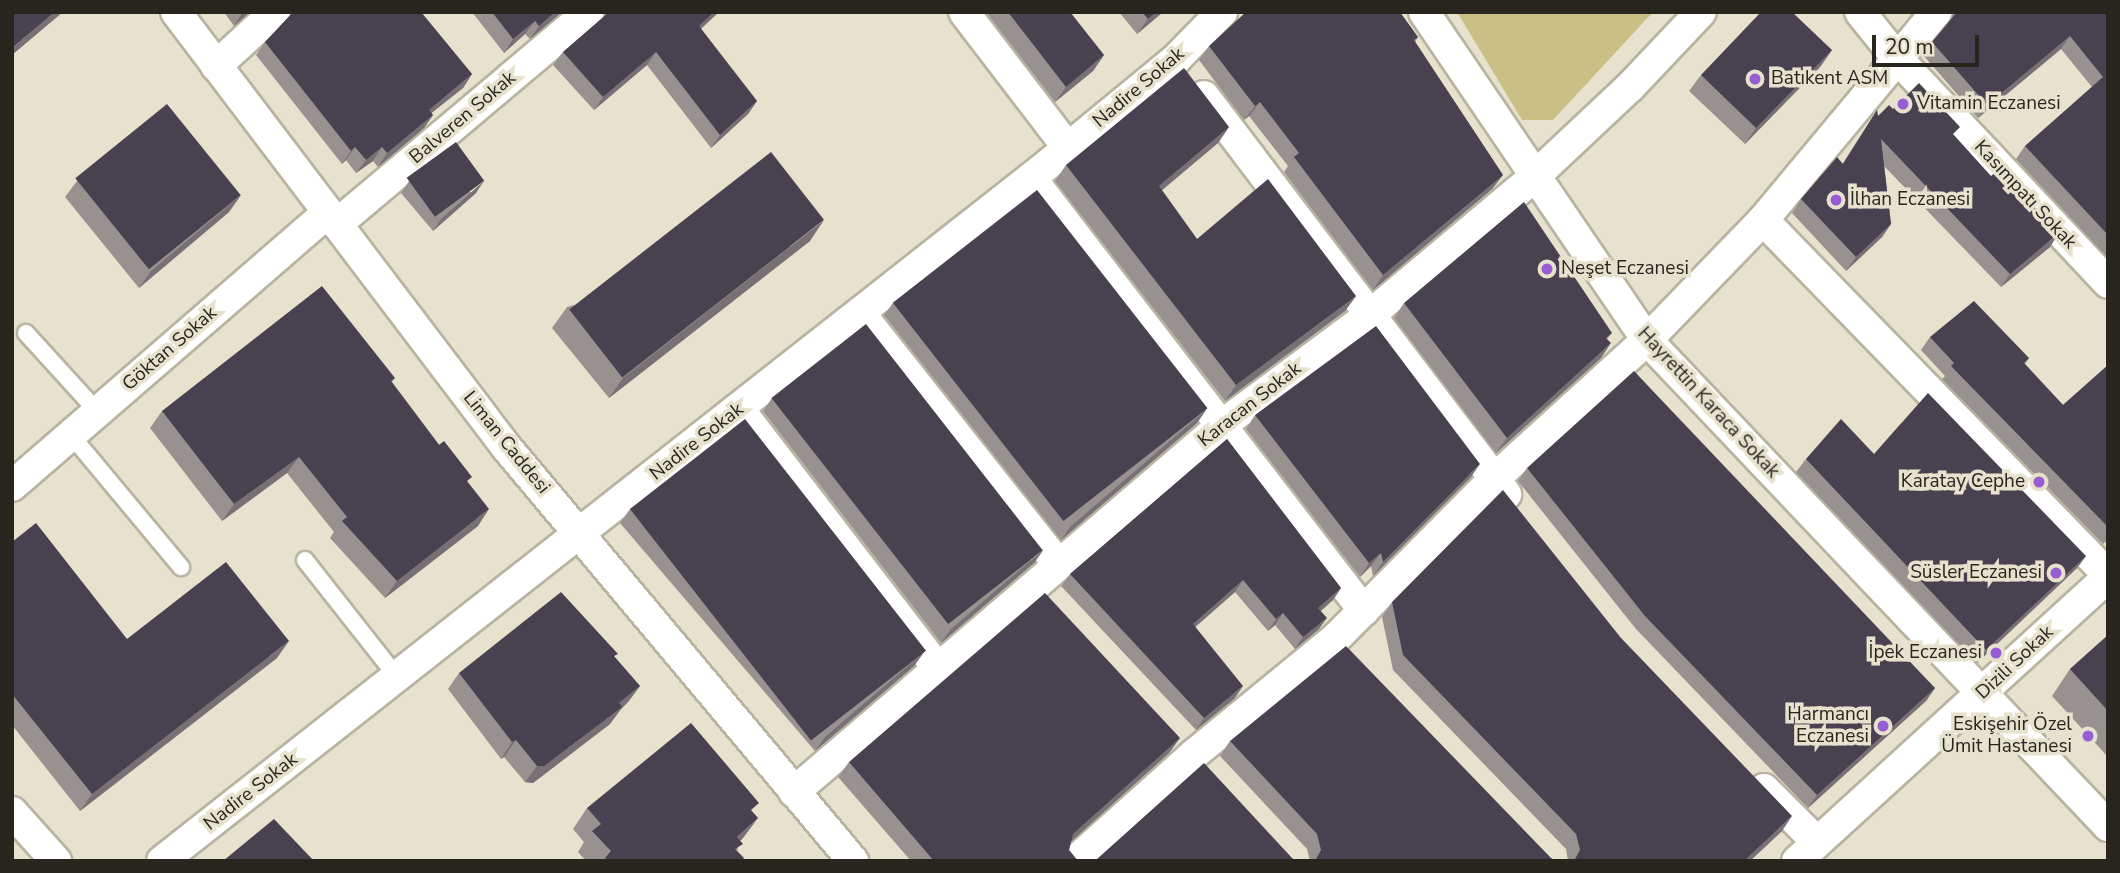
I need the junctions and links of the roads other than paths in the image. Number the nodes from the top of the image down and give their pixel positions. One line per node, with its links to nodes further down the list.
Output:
1 (176, 12): 12 (street, Liman Caddesi)
2 (275, 12): 12 (street)
3 (589, 12): 16 (street, Balveren Sokak)
4 (964, 12): 13 (street)
5 (1222, 12): 11 (street, Nadire Sokak)
6 (1424, 12): 15 (street, Hayrettin Karaca Sokak)
7 (1701, 12): 15 (street, Karacan Sokak)
8 (1860, 12): 10 (street, Kasımpatı Sokak)
9 (1936, 12): 10 (street)
10 (1896, 57): 17 (street); 18 (street, Kasımpatı Sokak)
11 (1176, 59): 13 (street, Nadire Sokak); 20 (street)
12 (216, 66): 16 (street, Liman Caddesi)
13 (1068, 148): 14 (street, Nadire Sokak)
14 (1031, 178): 19 (street, Nadire Sokak); 25 (street)
15 (1533, 178): 20 (street, Karacan Sokak); 22 (street, Hayrettin Karaca Sokak)
16 (332, 218): 24 (street, Göktan Sokak); 30 (street, Liman Caddesi)
17 (1763, 220): 22 (street); 34 (street)
18 (2108, 283)
19 (860, 313): 23 (street, Nadire Sokak); 32 (street)
20 (1371, 314): 25 (street, Karacan Sokak); 27 (street)
21 (26, 333): 24 (lane)
22 (1647, 340): 27 (street); 38 (street, Hayrettin Karaca Sokak)
23 (739, 409): 30 (street, Nadire Sokak); 36 (street)
24 (98, 412): 26 (street, Göktan Sokak)
25 (1223, 424): 32 (street, Karacan Sokak); 35 (street)
26 (71, 435): 28 (street, Göktan Sokak); 33 (lane)
27 (1494, 479): 29 (street); 35 (street)
28 (12, 486)
29 (1520, 512)
30 (580, 535): 37 (street, Nadire Sokak); 40 (street, Liman Caddesi)
31 (306, 561): 37 (lane)
32 (1059, 565): 36 (street, Karacan Sokak)
33 (181, 568)
34 (2108, 576): 38 (street, Dizili Sokak)
35 (1364, 611): 47 (street)
36 (938, 668): 40 (street, Karacan Sokak)
37 (397, 677): 46 (street, Nadire Sokak)
38 (1982, 694): 42 (street, Hayrettin Karaca Sokak); 43 (street, Dizili Sokak)
39 (1740, 765): 43 (street)
40 (794, 792): 44 (street, Liman Caddesi)
41 (12, 812): 45 (street)
42 (2108, 826)
43 (1807, 851)
44 (851, 860)
45 (56, 861)
46 (162, 861)
47 (1075, 861)

